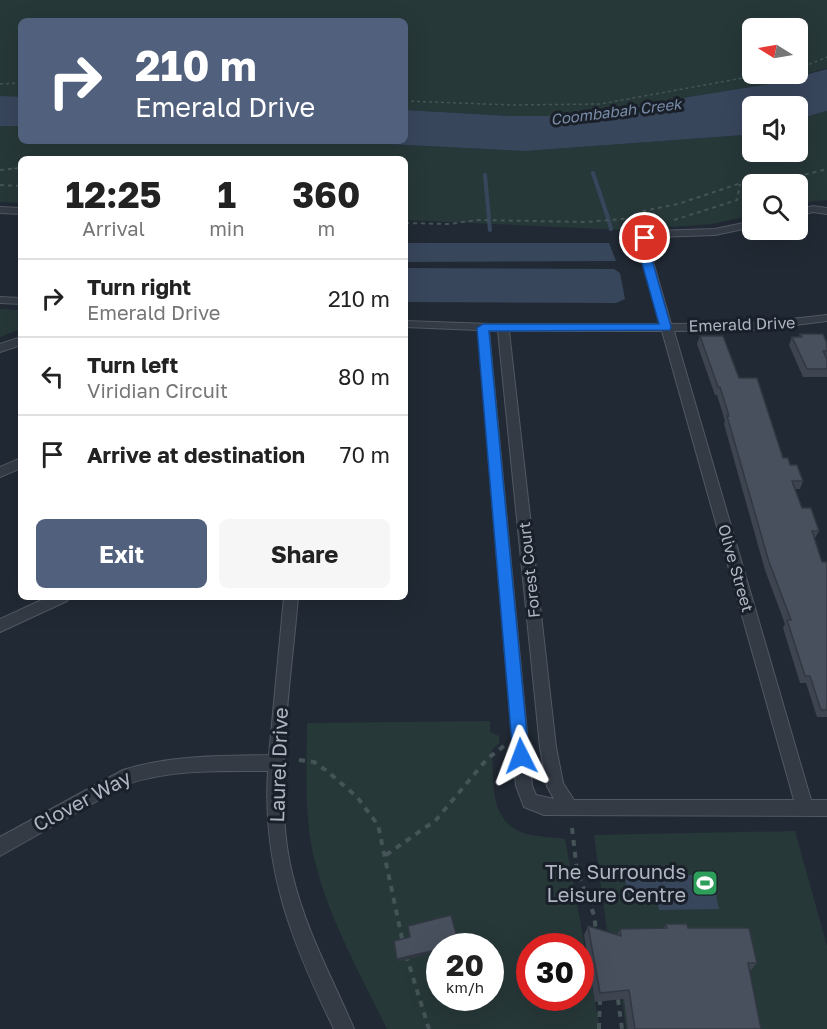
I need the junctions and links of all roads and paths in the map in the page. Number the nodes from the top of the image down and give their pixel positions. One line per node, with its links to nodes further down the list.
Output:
1 (827, 57): 2 (path)
2 (808, 65)
3 (742, 78): 6 (path)
4 (18, 83): 5 (path)
5 (0, 84)
6 (408, 101)
7 (18, 168): 9 (path)
8 (827, 169): 16 (path)
9 (0, 170)
10 (0, 184): 11 (path)
11 (18, 186)
12 (0, 210): 14 (street)
13 (808, 210): 15 (street)
14 (18, 211)
15 (827, 211)
16 (408, 223)
17 (742, 226): 22 (street, Olive Street)
18 (0, 300): 19 (street)
19 (18, 301)
20 (827, 318): 22 (street, Emerald Drive)
21 (408, 324): 23 (street, Emerald Drive)
22 (666, 327): 24 (street, Emerald Drive); 36 (street, Olive Street)
23 (483, 328): 24 (street, Emerald Drive); 32 (street, Forest Court)
24 (503, 328): 35 (street, Forest Court)
25 (18, 342): 26 (street)
26 (0, 348)
27 (18, 464): 28 (street)
28 (0, 472)
29 (56, 600): 31 (street)
30 (291, 600): 34 (street, Laurel Drive)
31 (0, 626)
32 (520, 734): 35 (street, Forest Court); 40 (path)
33 (299, 760): 40 (path)
34 (277, 763): 39 (street, Clover Way); 44 (street, Laurel Drive)
35 (570, 808): 36 (street, Forest Court)
36 (806, 808): 37 (street, Forest Court)
37 (827, 808)
38 (572, 828): 41 (path)
39 (0, 847)
40 (386, 855): 45 (path)
41 (597, 939)
42 (618, 999): 47 (path)
43 (600, 1001): 46 (path)
44 (344, 1029)
45 (429, 1029)
46 (599, 1029)
47 (622, 1029)

